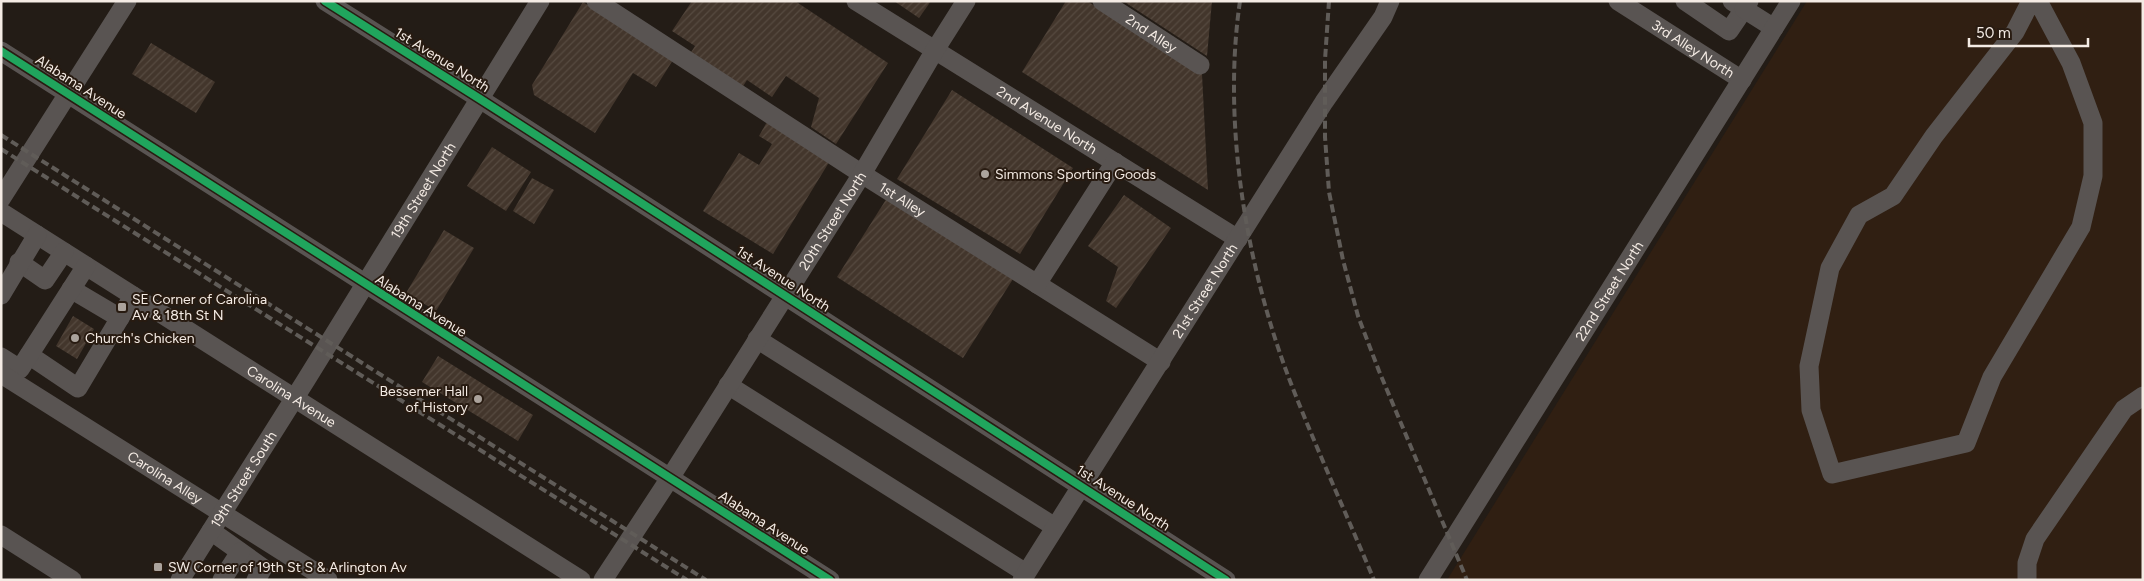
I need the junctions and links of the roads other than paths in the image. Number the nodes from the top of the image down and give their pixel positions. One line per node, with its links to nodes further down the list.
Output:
1 (127, 1): 20 (street)
2 (325, 1): 21 (street, 1st Avenue North)
3 (540, 1): 21 (street, 19th Street North)
4 (596, 1): 23 (street, 1st Alley)
5 (856, 1): 16 (street, 2nd Avenue North)
6 (966, 1): 16 (street, 20th Street North)
7 (1102, 1): 18 (street, 2nd Alley)
8 (1390, 1): 26 (street, 21st Street North)
9 (1618, 1): 19 (street, 3rd Alley North)
10 (1684, 1): 14 (street)
11 (1791, 1): 15 (street, 22nd Street North)
12 (2031, 1): 13 (street)
13 (2038, 1)
14 (1742, 4): 15 (street)
15 (1774, 28): 19 (street, 22nd Street North)
16 (935, 50): 22 (street, 2nd Avenue North); 23 (street, 20th Street North)
17 (1, 51): 20 (street, Alabama Avenue)
18 (1200, 65)
19 (1742, 80): 63 (street, 22nd Street North)
20 (68, 94): 24 (street); 31 (street, Alabama Avenue)
21 (480, 99): 31 (street, 19th Street North); 34 (street, 1st Avenue North)
22 (1115, 162): 26 (street, 2nd Avenue North); 30 (street)
23 (862, 174): 30 (street, 1st Alley); 34 (street, 20th Street North)
24 (4, 208): 25 (street, Carolina Avenue)
25 (37, 235): 27 (street, Carolina Avenue); 28 (street)
26 (1238, 239): 40 (street, 21st Street North)
27 (64, 252): 28 (street); 29 (street, Carolina Avenue)
28 (20, 262): 33 (street)
29 (86, 266): 32 (street); 35 (street, Carolina Avenue)
30 (1037, 284): 40 (street, 1st Alley)
31 (365, 285): 42 (street, 19th Street North); 46 (street, Alabama Avenue)
32 (72, 289): 36 (street); 38 (street)
33 (1, 295)
34 (785, 295): 37 (street, 20th Street North); 47 (street, 1st Avenue North)
35 (133, 296): 36 (street); 45 (street, Carolina Avenue)
36 (120, 318): 38 (street)
37 (757, 339): 43 (street, 20th Street North); 49 (street)
38 (28, 355): 39 (street)
39 (1, 357)
40 (1161, 362): 47 (street, 21st Street North)
41 (1, 374): 48 (street, Carolina Alley)
42 (306, 380): 45 (street, 19th Street South)
43 (728, 385): 46 (street, 20th Street North); 53 (street)
44 (2143, 396): 64 (street)
45 (295, 398): 48 (street, 19th Street South); 59 (street, Carolina Avenue)
46 (670, 478): 60 (street, 20th Street North); 61 (street, Alabama Avenue)
47 (1081, 486): 49 (street, 21st Street North); 62 (street, 1st Avenue North)
48 (222, 513): 50 (street, 19th Street South); 58 (street, Carolina Alley)
49 (1055, 527): 53 (street, 21st Street North)
50 (211, 531): 52 (street); 55 (street, 19th Street South)
51 (1, 535): 54 (street)
52 (240, 552): 56 (street); 57 (street)
53 (1024, 576)
54 (72, 580)
55 (180, 580)
56 (222, 580)
57 (256, 580)
58 (328, 580)
59 (581, 580)
60 (603, 580)
61 (830, 580)
62 (1226, 580)
63 (1428, 580)
64 (2027, 580)

